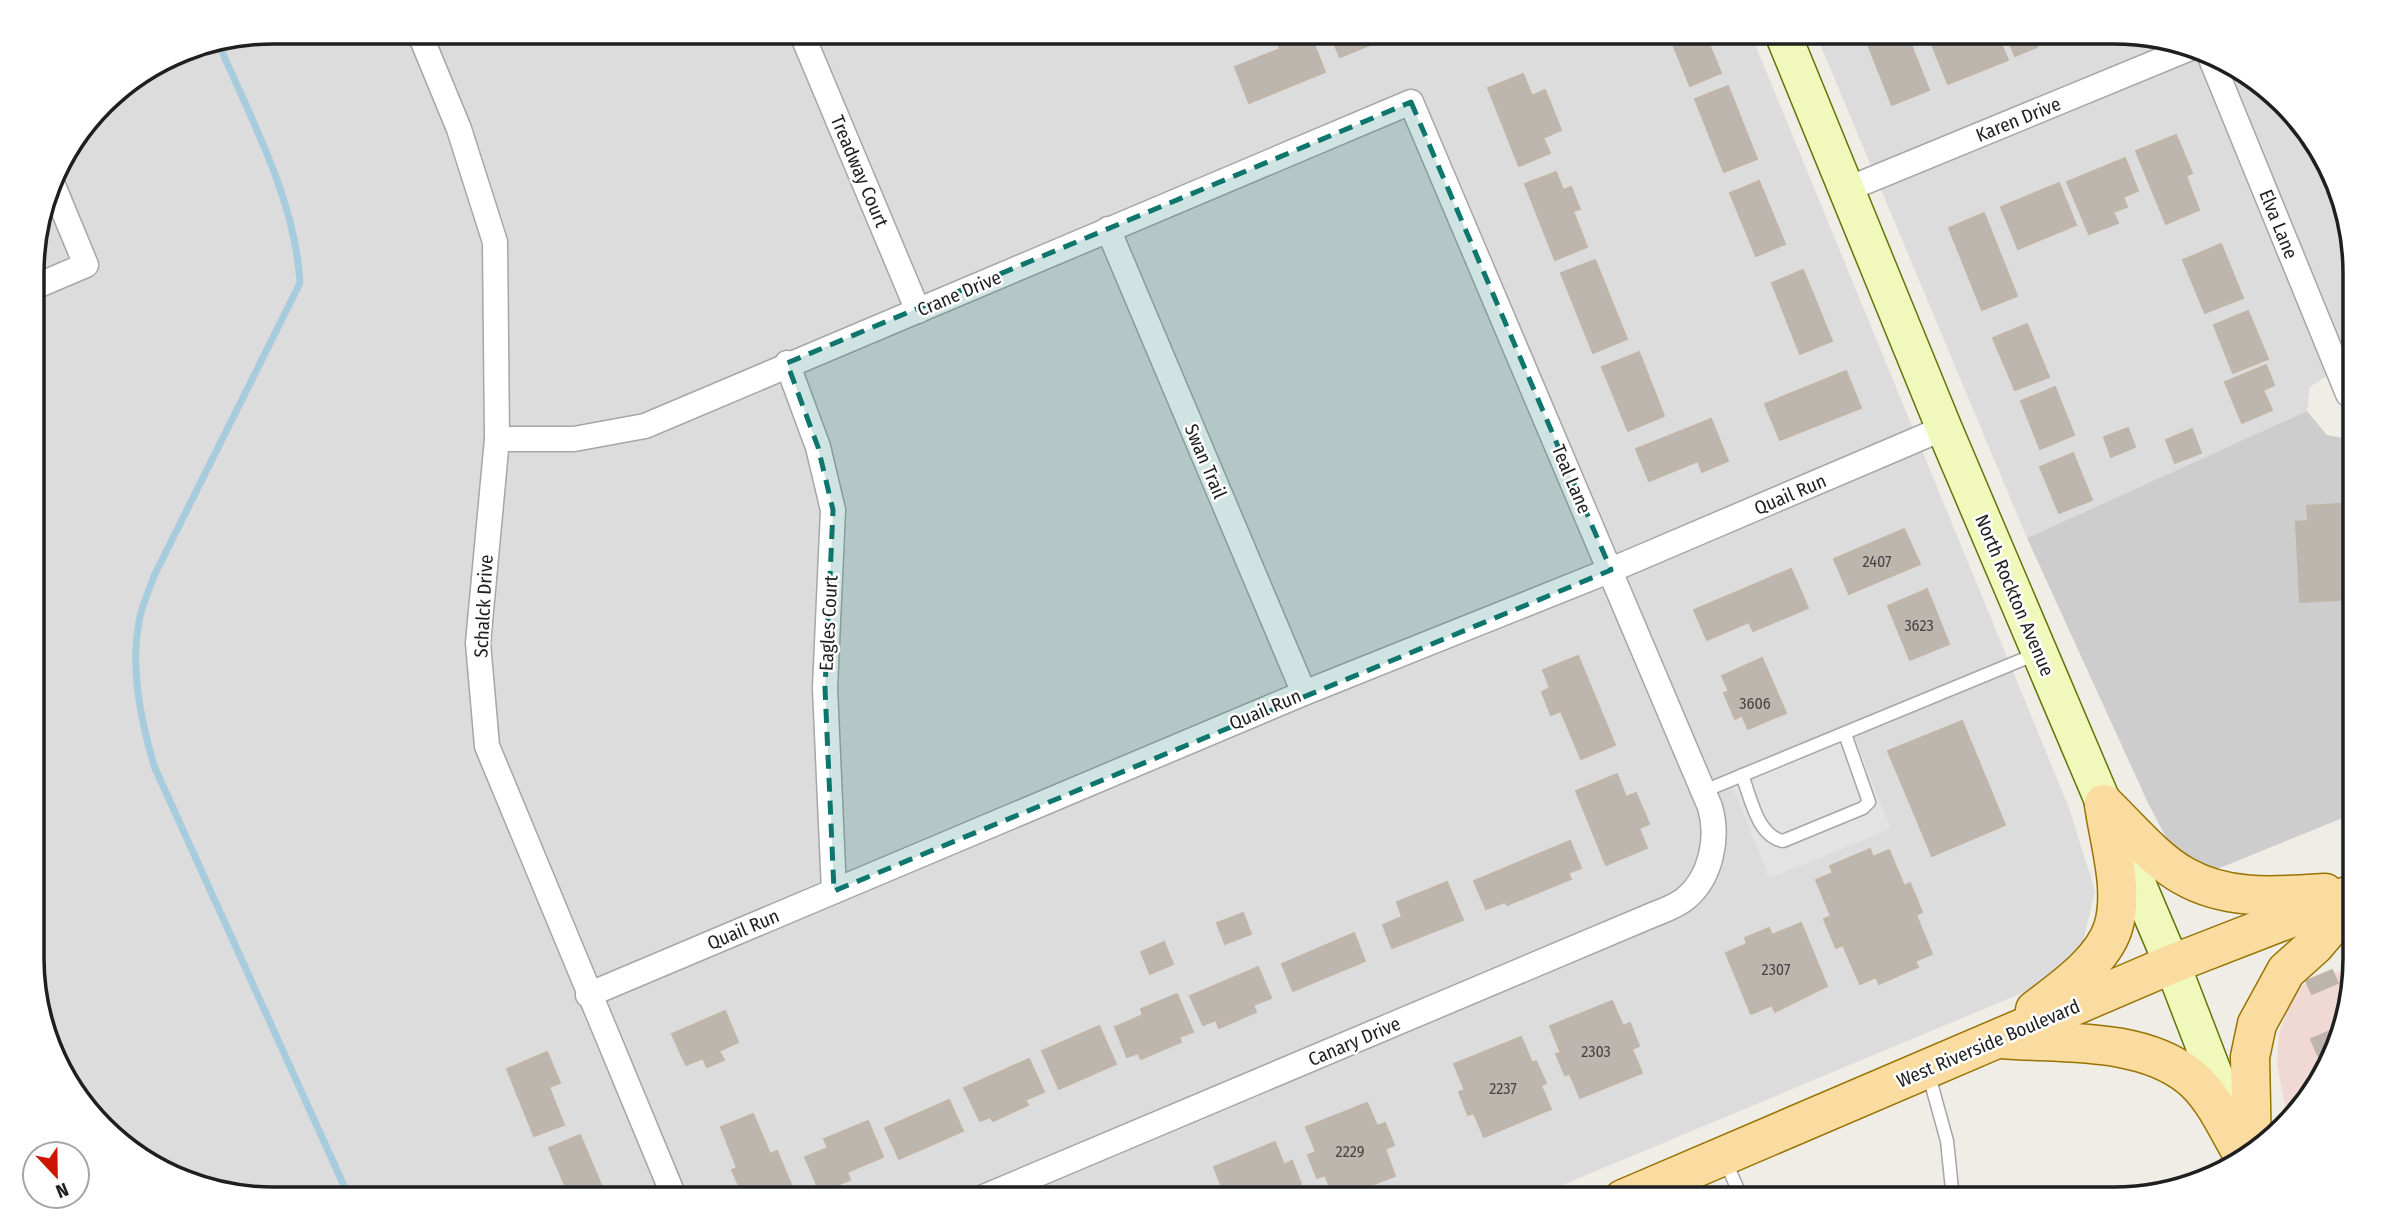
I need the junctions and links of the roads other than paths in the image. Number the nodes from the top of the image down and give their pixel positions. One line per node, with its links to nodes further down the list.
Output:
1 (424, 44): 15 (street, Schalck Drive)
2 (806, 44): 11 (street, Treadway Court)
3 (1787, 44): 7 (main road, North Rockton Avenue)
4 (2178, 53): 7 (street, Karen Drive)
5 (2214, 66): 13 (street, Elva Lane)
6 (1411, 103): 9 (street, Crane Drive); 16 (street, Teal Lane)
7 (1849, 188): 14 (main road, North Rockton Avenue)
8 (57, 196): 10 (street)
9 (1108, 229): 11 (street, Crane Drive); 18 (street, Swan Trail)
10 (44, 283)
11 (918, 311): 12 (street, Crane Drive)
12 (787, 363): 15 (street, Crane Drive); 24 (street, Eagles Court)
13 (2343, 374)
14 (1944, 428): 16 (street, Quail Run); 17 (main road, North Rockton Avenue)
15 (497, 439): 29 (street, Schalck Drive)
16 (1611, 570): 18 (street, Quail Run); 21 (street, Teal Lane)
17 (2040, 653): 19 (lane); 22 (main road, North Rockton Avenue)
18 (1304, 693): 24 (street, Quail Run)
19 (1845, 734): 20 (lane); 20 (lane)
20 (1742, 775): 21 (lane)
21 (1703, 791): 23 (street, Teal Lane)
22 (2104, 804): 25 (main road); 28 (main road, North Rockton Avenue); 30 (main road)
23 (1709, 860): 37 (street, Canary Drive)
24 (834, 891): 29 (street, Quail Run)
25 (2343, 894)
26 (2343, 899): 28 (main road, West Riverside Boulevard)
27 (2343, 909): 32 (main road)
28 (2172, 964): 30 (main road, West Riverside Boulevard); 33 (main road, North Rockton Avenue)
29 (589, 995): 36 (street, Schalck Drive)
30 (1996, 1039): 31 (main road, West Riverside Boulevard); 34 (main road)
31 (1927, 1069): 35 (main road, West Riverside Boulevard); 40 (lane)
32 (2252, 1141)
33 (2243, 1149)
34 (2241, 1150)
35 (1723, 1156): 38 (main road, West Riverside Boulevard); 39 (lane)
36 (671, 1187)
37 (1022, 1187)
38 (1651, 1187)
39 (1737, 1187)
40 (1951, 1187)

